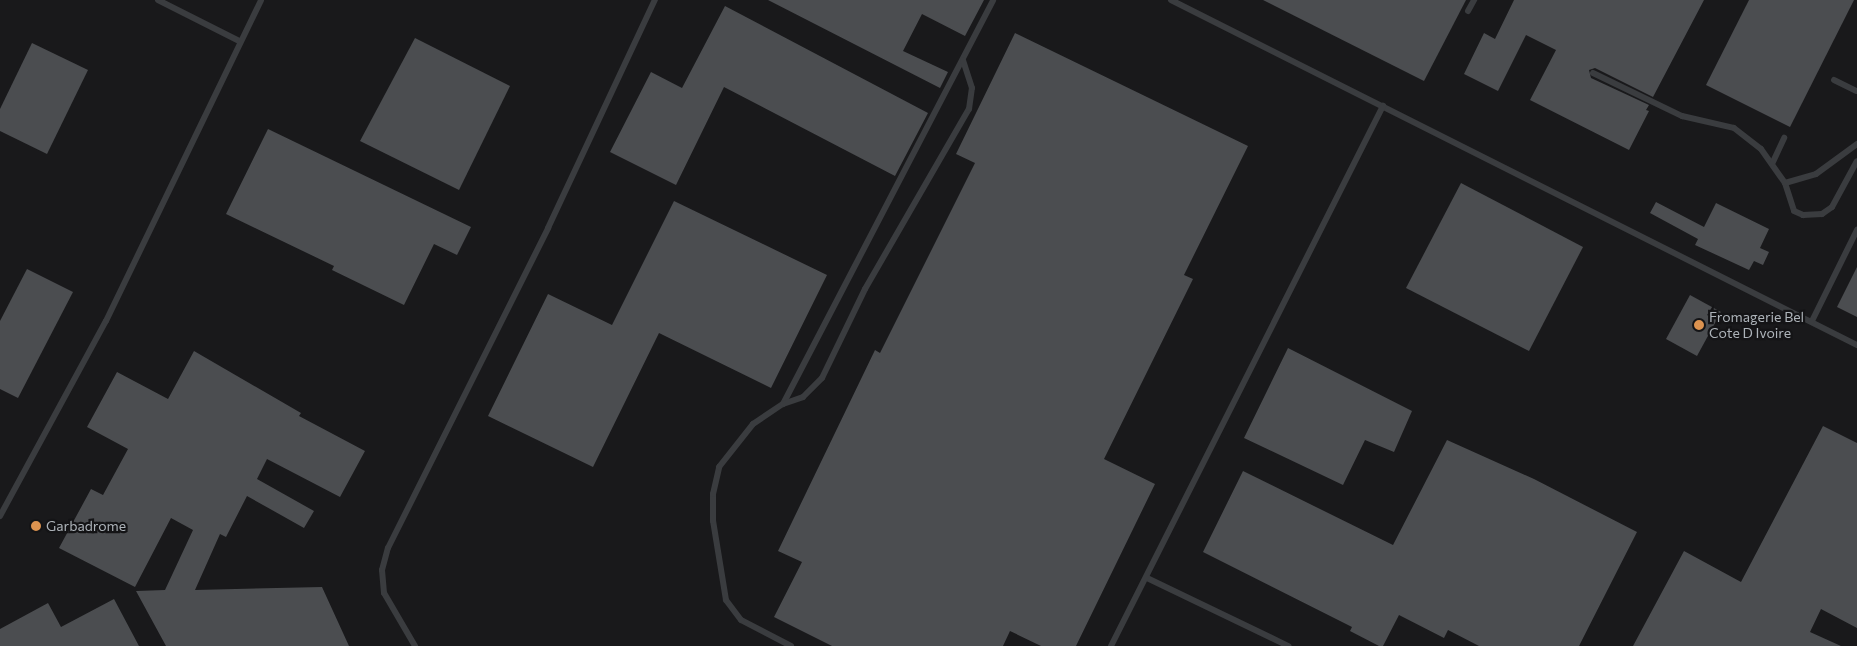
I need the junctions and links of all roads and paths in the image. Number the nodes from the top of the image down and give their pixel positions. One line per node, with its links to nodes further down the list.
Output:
1 (158, 0): 8 (lane)
2 (261, 0): 8 (lane)
3 (655, 0): 25 (lane)
4 (993, 0): 9 (lane)
5 (1171, 0): 13 (lane)
6 (1474, 0): 7 (lane)
7 (1468, 11)
8 (239, 41): 23 (lane)
9 (963, 60): 22 (lane); 22 (lane)
10 (1593, 73): 17 (lane)
11 (1834, 80): 12 (lane)
12 (1857, 91)
13 (1383, 106): 20 (lane); 24 (lane)
14 (1784, 138): 17 (lane)
15 (1857, 144): 18 (lane)
16 (1857, 161): 18 (lane)
17 (1772, 164): 18 (lane)
18 (1785, 184)
19 (1857, 230): 20 (lane)
20 (1812, 321): 21 (lane)
21 (1857, 345)
22 (783, 404): 26 (lane)
23 (0, 516)
24 (1147, 578): 27 (lane); 28 (lane)
25 (415, 646)
26 (791, 646)
27 (1112, 646)
28 (1288, 646)

